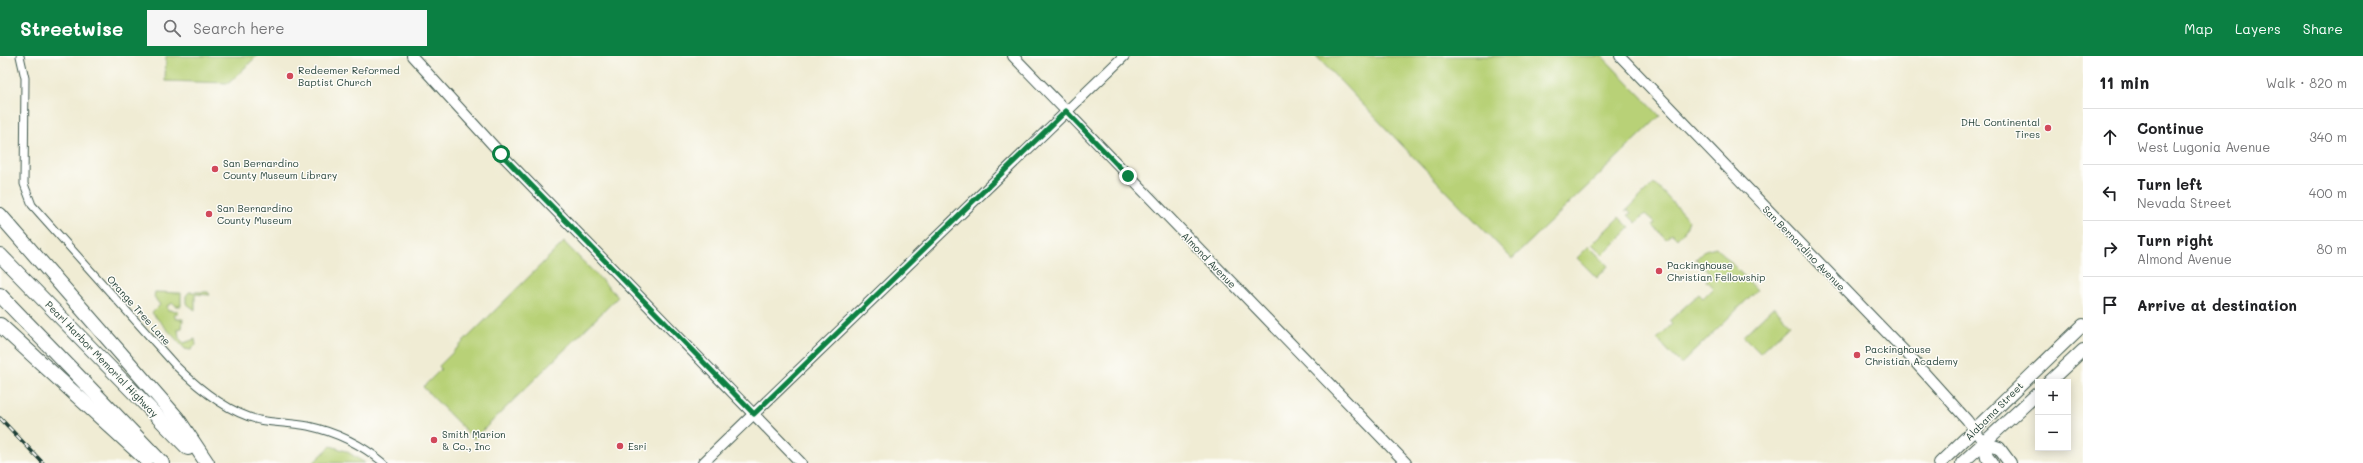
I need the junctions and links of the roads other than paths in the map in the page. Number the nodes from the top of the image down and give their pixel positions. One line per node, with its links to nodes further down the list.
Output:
1 (20, 56): 22 (street, Orange Tree Lane)
2 (412, 56): 15 (street)
3 (1013, 56): 6 (street, Almond Avenue)
4 (1124, 56): 6 (street)
5 (1620, 56): 16 (street, San Bernardino Avenue)
6 (1066, 111): 15 (street); 25 (street, Almond Avenue)
7 (0, 215): 21 (highway)
8 (0, 255): 20 (highway, Pearl Harbor Memorial Highway)
9 (0, 295): 19 (highway)
10 (0, 325): 18 (highway)
11 (2083, 325): 16 (main road, Alabama Street)
12 (2083, 350): 13 (main road)
13 (2052, 379)
14 (2035, 395): 17 (main road, Alabama Street)
15 (754, 414): 23 (street); 24 (street)
16 (1975, 430): 17 (street, San Bernardino Avenue); 26 (main road, Alabama Street)
17 (1984, 444): 27 (main road, Alabama Street); 28 (main road, San Bernardino Avenue); 29 (main road)
18 (150, 463)
19 (162, 463)
20 (204, 463)
21 (207, 463)
22 (384, 463)
23 (703, 463)
24 (801, 463)
25 (1406, 463)
26 (1940, 463)
27 (1962, 463)
28 (1992, 463)
29 (2010, 463)

